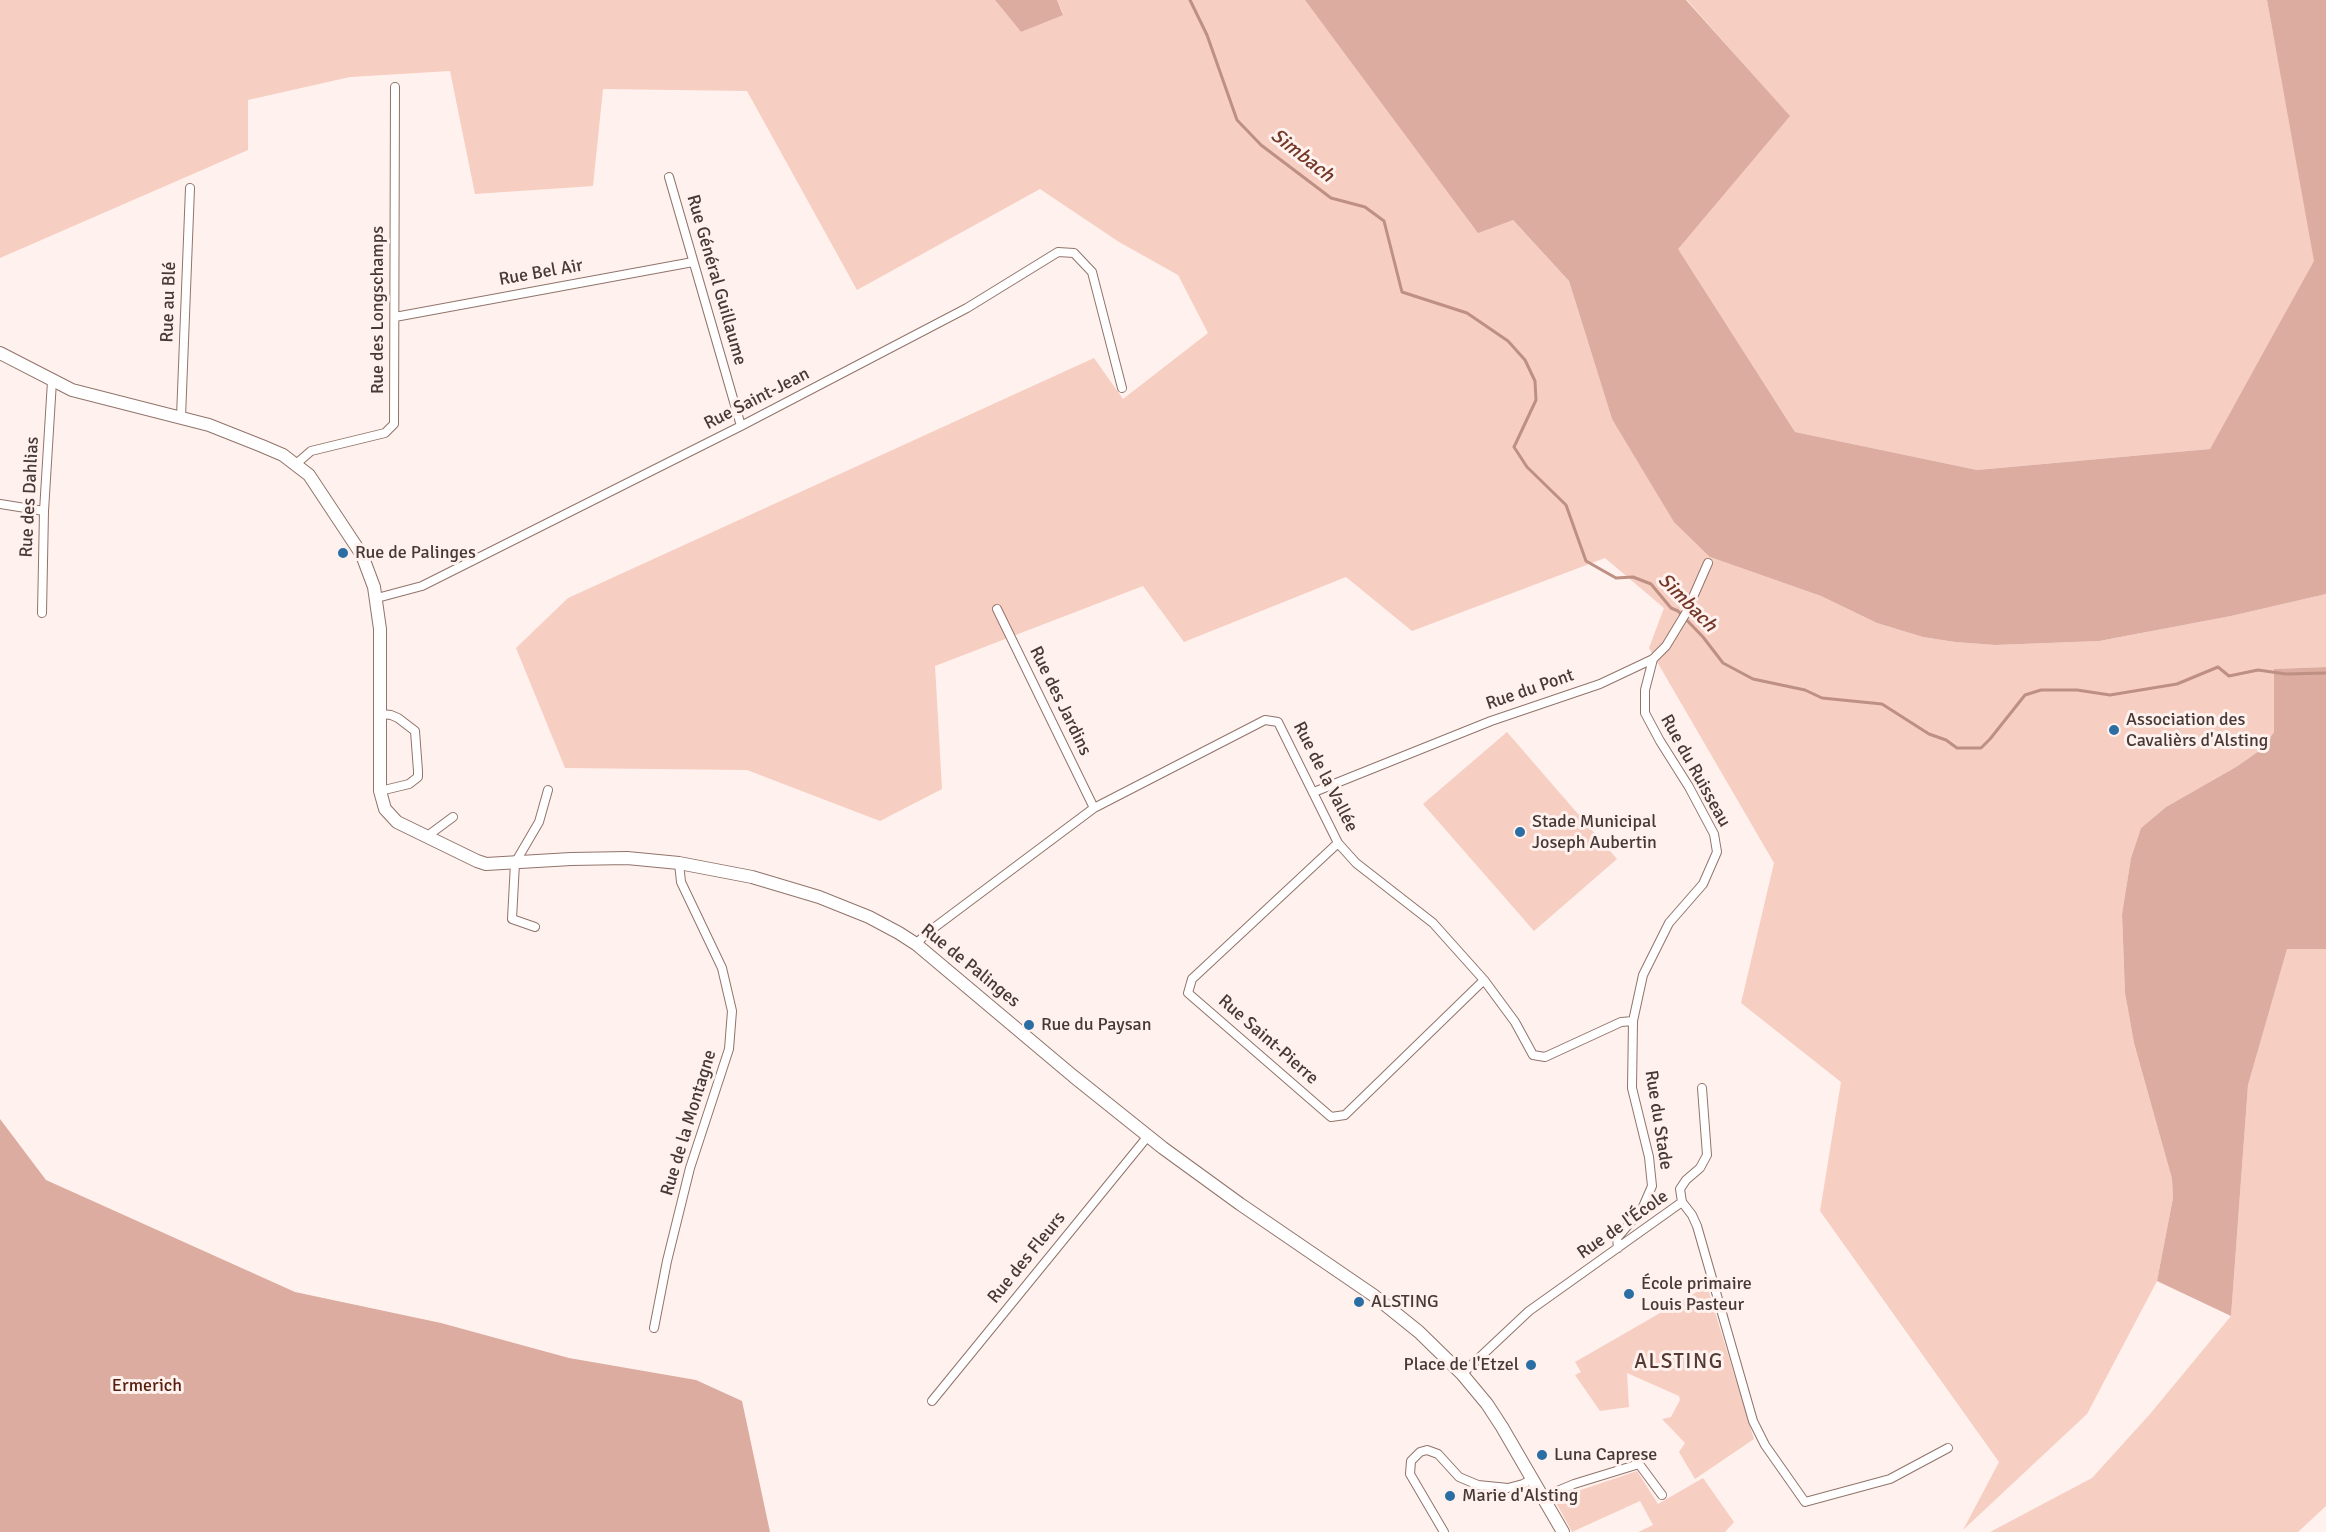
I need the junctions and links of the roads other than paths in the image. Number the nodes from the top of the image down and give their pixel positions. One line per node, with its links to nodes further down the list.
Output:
1 (395, 87): 5 (street, Rue des Longschamps)
2 (669, 177): 4 (street, Rue Général Guillaume)
3 (190, 188): 9 (street, Rue au Blé)
4 (693, 262): 5 (street, Rue Bel Air); 10 (street, Rue Général Guillaume)
5 (394, 317): 11 (street, Rue des Longschamps)
6 (0, 353): 7 (main road, Rue de Palinges)
7 (52, 381): 9 (main road, Rue de Palinges); 13 (street, Rue des Dahlias)
8 (1122, 388): 10 (street, Rue Saint-Jean)
9 (181, 417): 11 (main road, Rue de Palinges)
10 (741, 426): 15 (street, Rue Saint-Jean)
11 (296, 464): 15 (main road, Rue de Palinges)
12 (0, 504): 13 (street)
13 (44, 511): 17 (street, Rue des Dahlias)
14 (1708, 563): 18 (street, Rue du Pont)
15 (377, 598): 19 (main road, Rue de Palinges)
16 (997, 609): 23 (street, Rue des Jardins)
17 (42, 613)
18 (1653, 659): 22 (street, Rue du Pont); 32 (street, Rue du Ruisseau)
19 (381, 714): 21 (main road, Rue de Palinges); 21 (street)
20 (548, 790): 27 (street)
21 (380, 791): 25 (main road, Rue de Palinges)
22 (1314, 792): 23 (street, Rue de la Vallée); 26 (street, Rue de la Vallée)
23 (1094, 808): 30 (street, Rue de la Vallée)
24 (453, 818): 25 (street)
25 (426, 837): 27 (main road, Rue de Palinges)
26 (1338, 843): 31 (street, Rue de la Vallée); 31 (street, Rue Saint-Pierre)
27 (515, 863): 28 (main road, Rue de Palinges); 29 (street)
28 (679, 863): 30 (main road, Rue de Palinges); 37 (street, Rue de la Montagne)
29 (535, 927)
30 (916, 944): 34 (main road, Rue de Palinges)
31 (1484, 980): 32 (street, Rue de la Vallée)
32 (1633, 1021): 36 (street, Rue du Stade)
33 (1702, 1088): 35 (street)
34 (1148, 1136): 38 (main road, Rue de Palinges); 39 (street, Rue des Fleurs)
35 (1682, 1202): 36 (street, Rue de l'École); 40 (street, Rue de l'École)
36 (1618, 1248): 38 (street, Rue de l'École)
37 (654, 1328)
38 (1462, 1374): 41 (main road, Rue de Palinges)
39 (932, 1401)
40 (1948, 1448)
41 (1532, 1479): 43 (main road, Rue de Palinges); 44 (street)
42 (1662, 1495): 43 (street)
43 (1543, 1497): 45 (main road, Rue de Palinges)
44 (1444, 1532)
45 (1563, 1532)

